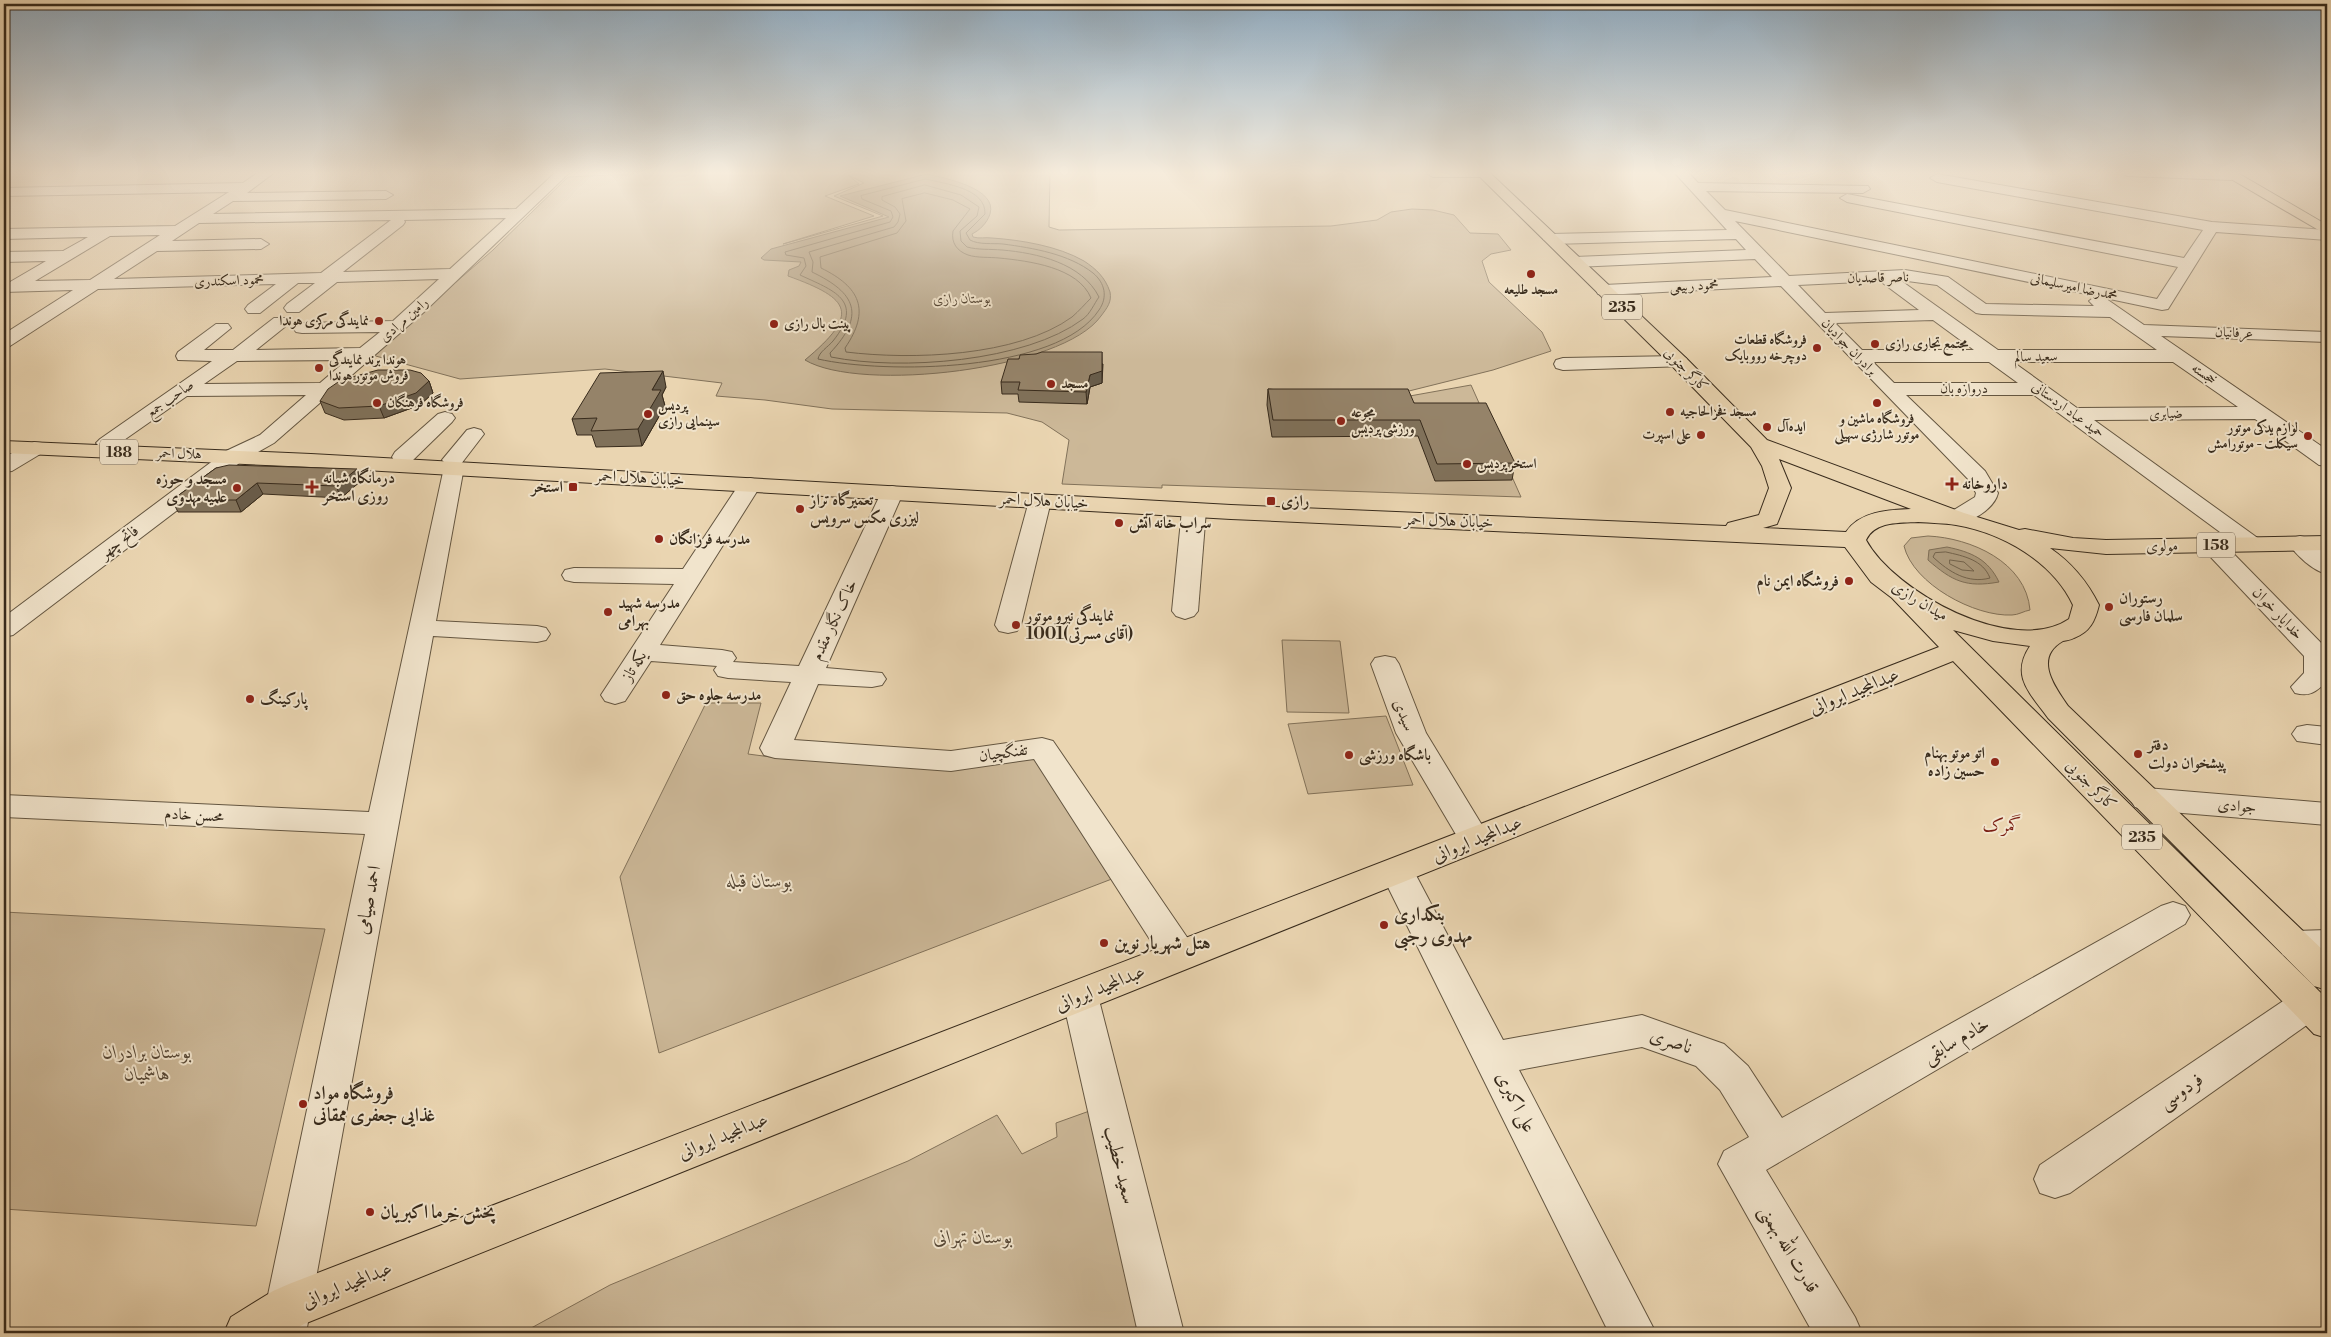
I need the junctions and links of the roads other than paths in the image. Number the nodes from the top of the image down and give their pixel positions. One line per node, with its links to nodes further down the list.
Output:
1 (102, 234): 13 (street)
2 (171, 234): 14 (street)
3 (383, 234): 24 (street)
4 (498, 234): 22 (street, رامین مرادی)
5 (1546, 234): 12 (main road, کارگر جنوبی / 235)
6 (1724, 234): 12 (street)
7 (1739, 234): 16 (street, برادران جوادیان)
8 (1822, 234): 21 (street, محمدرضا امیرسلیمانی)
9 (2003, 234): 11 (street)
10 (2207, 234): 20 (street, محمدرضا امیرسلیمانی)
11 (2014, 237): 20 (street); 21 (street)
12 (1551, 239): 19 (main road, کارگر جنوبی / 235)
13 (86, 244): 14 (street); 17 (street)
14 (155, 244): 15 (street); 27 (street)
15 (261, 244)
16 (1758, 254): 19 (street); 26 (street, برادران جوادیان)
17 (66, 256): 18 (street); 28 (street)
18 (4, 257)
19 (1574, 262): 30 (main road, کارگر جنوبی / 235)
20 (2188, 264): 29 (street, محمدرضا امیرسلیمانی)
21 (1984, 268): 29 (street, محمدرضا امیرسلیمانی)
22 (455, 274): 24 (street, محمود اسکندری); 32 (street, رامین مرادی)
23 (1885, 276): 26 (street, ناصر قاصدیان); 37 (street, ناصر قاصدیان); 38 (street, حمید عباد اردستانی)
24 (328, 278): 25 (street, محمود اسکندری); 31 (street)
25 (293, 279): 27 (street, محمود اسکندری); 33 (street)
26 (1784, 281): 30 (street, محمود ربیعی); 39 (street, برادران جوادیان)
27 (92, 284): 28 (street, محمود اسکندری); 46 (street)
28 (9, 287)
29 (2080, 288): 37 (street, خجسته)
30 (1604, 290): 52 (main road, کارگر جنوبی / 235)
31 (293, 308)
32 (418, 308): 34 (street); 41 (street, رامین مرادی)
33 (254, 309)
34 (389, 309)
35 (370, 310): 36 (street)
36 (334, 311)
37 (2113, 312): 44 (street, خجسته)
38 (1937, 315): 39 (street); 51 (street, حمید عباد اردستانی)
39 (1820, 318): 49 (street, برادران جوادیان)
40 (280, 322): 48 (street, صاحب جمع)
41 (397, 326): 43 (street); 47 (street, رامین مرادی)
42 (222, 328): 48 (street)
43 (302, 328)
44 (2140, 330): 45 (street, عرفانیان); 50 (street, خجسته)
45 (2327, 336)
46 (4, 342)
47 (365, 354): 48 (street); 54 (street, رامین مرادی)
48 (235, 355): 57 (street, صاحب جمع)
49 (1857, 356): 51 (street, سعید سالم); 55 (street, برادران جوادیان)
50 (2177, 356): 51 (street, سعید سالم); 58 (street, خجسته)
51 (1995, 357): 56 (street, حمید عباد اردستانی)
52 (1679, 362): 53 (street); 63 (main road, کارگر جنوبی / 235)
53 (1563, 364)
54 (324, 389): 57 (street); 66 (street, رامین مرادی)
55 (1889, 389): 56 (street, دروازه بان); 75 (street, برادران جوادیان)
56 (2038, 389): 59 (street, حمید عباد اردستانی)
57 (184, 390): 62 (street, صاحب جمع)
58 (2260, 413): 59 (street, ضیابری); 68 (street, خجسته)
59 (2074, 414): 81 (street, حمید عباد اردستانی)
60 (445, 418): 67 (street)
61 (474, 434): 69 (street)
62 (107, 444)
63 (1760, 444): 75 (main road, کارگر جنوبی / 235); 77 (main road)
64 (4, 447): 65 (main road, هلال احمر / 188)
65 (34, 448): 66 (main road, هلال احمر / 188); 70 (street)
66 (234, 456): 69 (main road, خیابان هلال احمر / 188); 89 (street, فاتح چهر)
67 (403, 457)
68 (2327, 460)
69 (453, 464): 71 (main road, خیابان هلال احمر / 188); 90 (street, احمد صیامی)
70 (4, 466)
71 (750, 485): 72 (main road, خیابان هلال احمر / 188); 85 (street, یکه تاز)
72 (892, 493): 73 (main road, خیابان هلال احمر / 188); 96 (street, خاک‌ نگار‌ مقدم)
73 (1040, 501): 74 (main road, خیابان هلال احمر / 188); 88 (street)
74 (1194, 510): 77 (main road, خیابان هلال احمر / 188); 87 (street)
75 (1957, 518): 76 (main road, میدان رازی); 78 (main road, میدان رازی)
76 (1998, 531): 82 (main road, مولوی / 158); 92 (main road, میدان رازی)
77 (1721, 532): 78 (main road, خیابان هلال احمر / 188)
78 (1854, 540): 86 (main road, میدان رازی)
79 (2300, 543): 80 (main road, مولوی / 158); 81 (main road, مولوی / 158); 83 (street)
80 (2327, 543)
81 (2251, 544): 82 (main road, مولوی / 158)
82 (2212, 545): 98 (street, خدایار خوان)
83 (2327, 567)
84 (574, 575): 85 (street)
85 (690, 577): 94 (street, یکه تاز)
86 (1897, 590): 92 (main road, میدان رازی); 93 (main road, کارگر جنوبی / 235)
87 (1185, 610)
88 (1008, 625)
89 (4, 628)
90 (422, 628): 91 (street); 104 (street, احمد صیامی)
91 (537, 634)
92 (2054, 635): 101 (main road, کارگر جنوبی / 235)
93 (1957, 650): 105 (main road, عبدالمجید ایروانی); 111 (main road, کارگر جنوبی / 235)
94 (642, 652): 96 (street); 99 (street, یکه تاز)
95 (1385, 664): 105 (street, سیدی)
96 (809, 675): 97 (street); 100 (street, خاک‌ نگار‌ مقدم)
97 (872, 679)
98 (2305, 687)
99 (615, 695)
100 (775, 748): 109 (street, تفنگچیان)
101 (2146, 799): 103 (street, جوادی); 108 (main road, کارگر جنوبی / 235)
102 (4, 806): 104 (street, محسن خادم)
103 (2327, 814)
104 (383, 824): 116 (street, احمد صیامی)
105 (1474, 840): 106 (main road, عبدالمجید ایروانی)
106 (1398, 871): 109 (main road, عبدالمجید ایروانی); 112 (street, علی اکبری)
107 (2172, 915): 113 (street, خادم سابقی)
108 (2311, 944): 111 (main road, کارگر جنوبی / 235)
109 (1180, 956): 110 (main road, عبدالمجید ایروانی)
110 (1080, 996): 116 (main road, عبدالمجید ایروانی); 118 (street, سعید خطیب)
111 (2321, 1001): 115 (street, فردوسی)
112 (1494, 1058): 113 (street, ناصری); 119 (street, علی اکبری)
113 (1775, 1143): 114 (street, خادم سابقی)
114 (1739, 1164): 120 (street, قدرت الله بهمنی)
115 (2055, 1178)
116 (286, 1320): 117 (main road, عبدالمجید ایروانی)
117 (247, 1333)
118 (1161, 1333)
119 (1634, 1333)
120 (1839, 1333)

